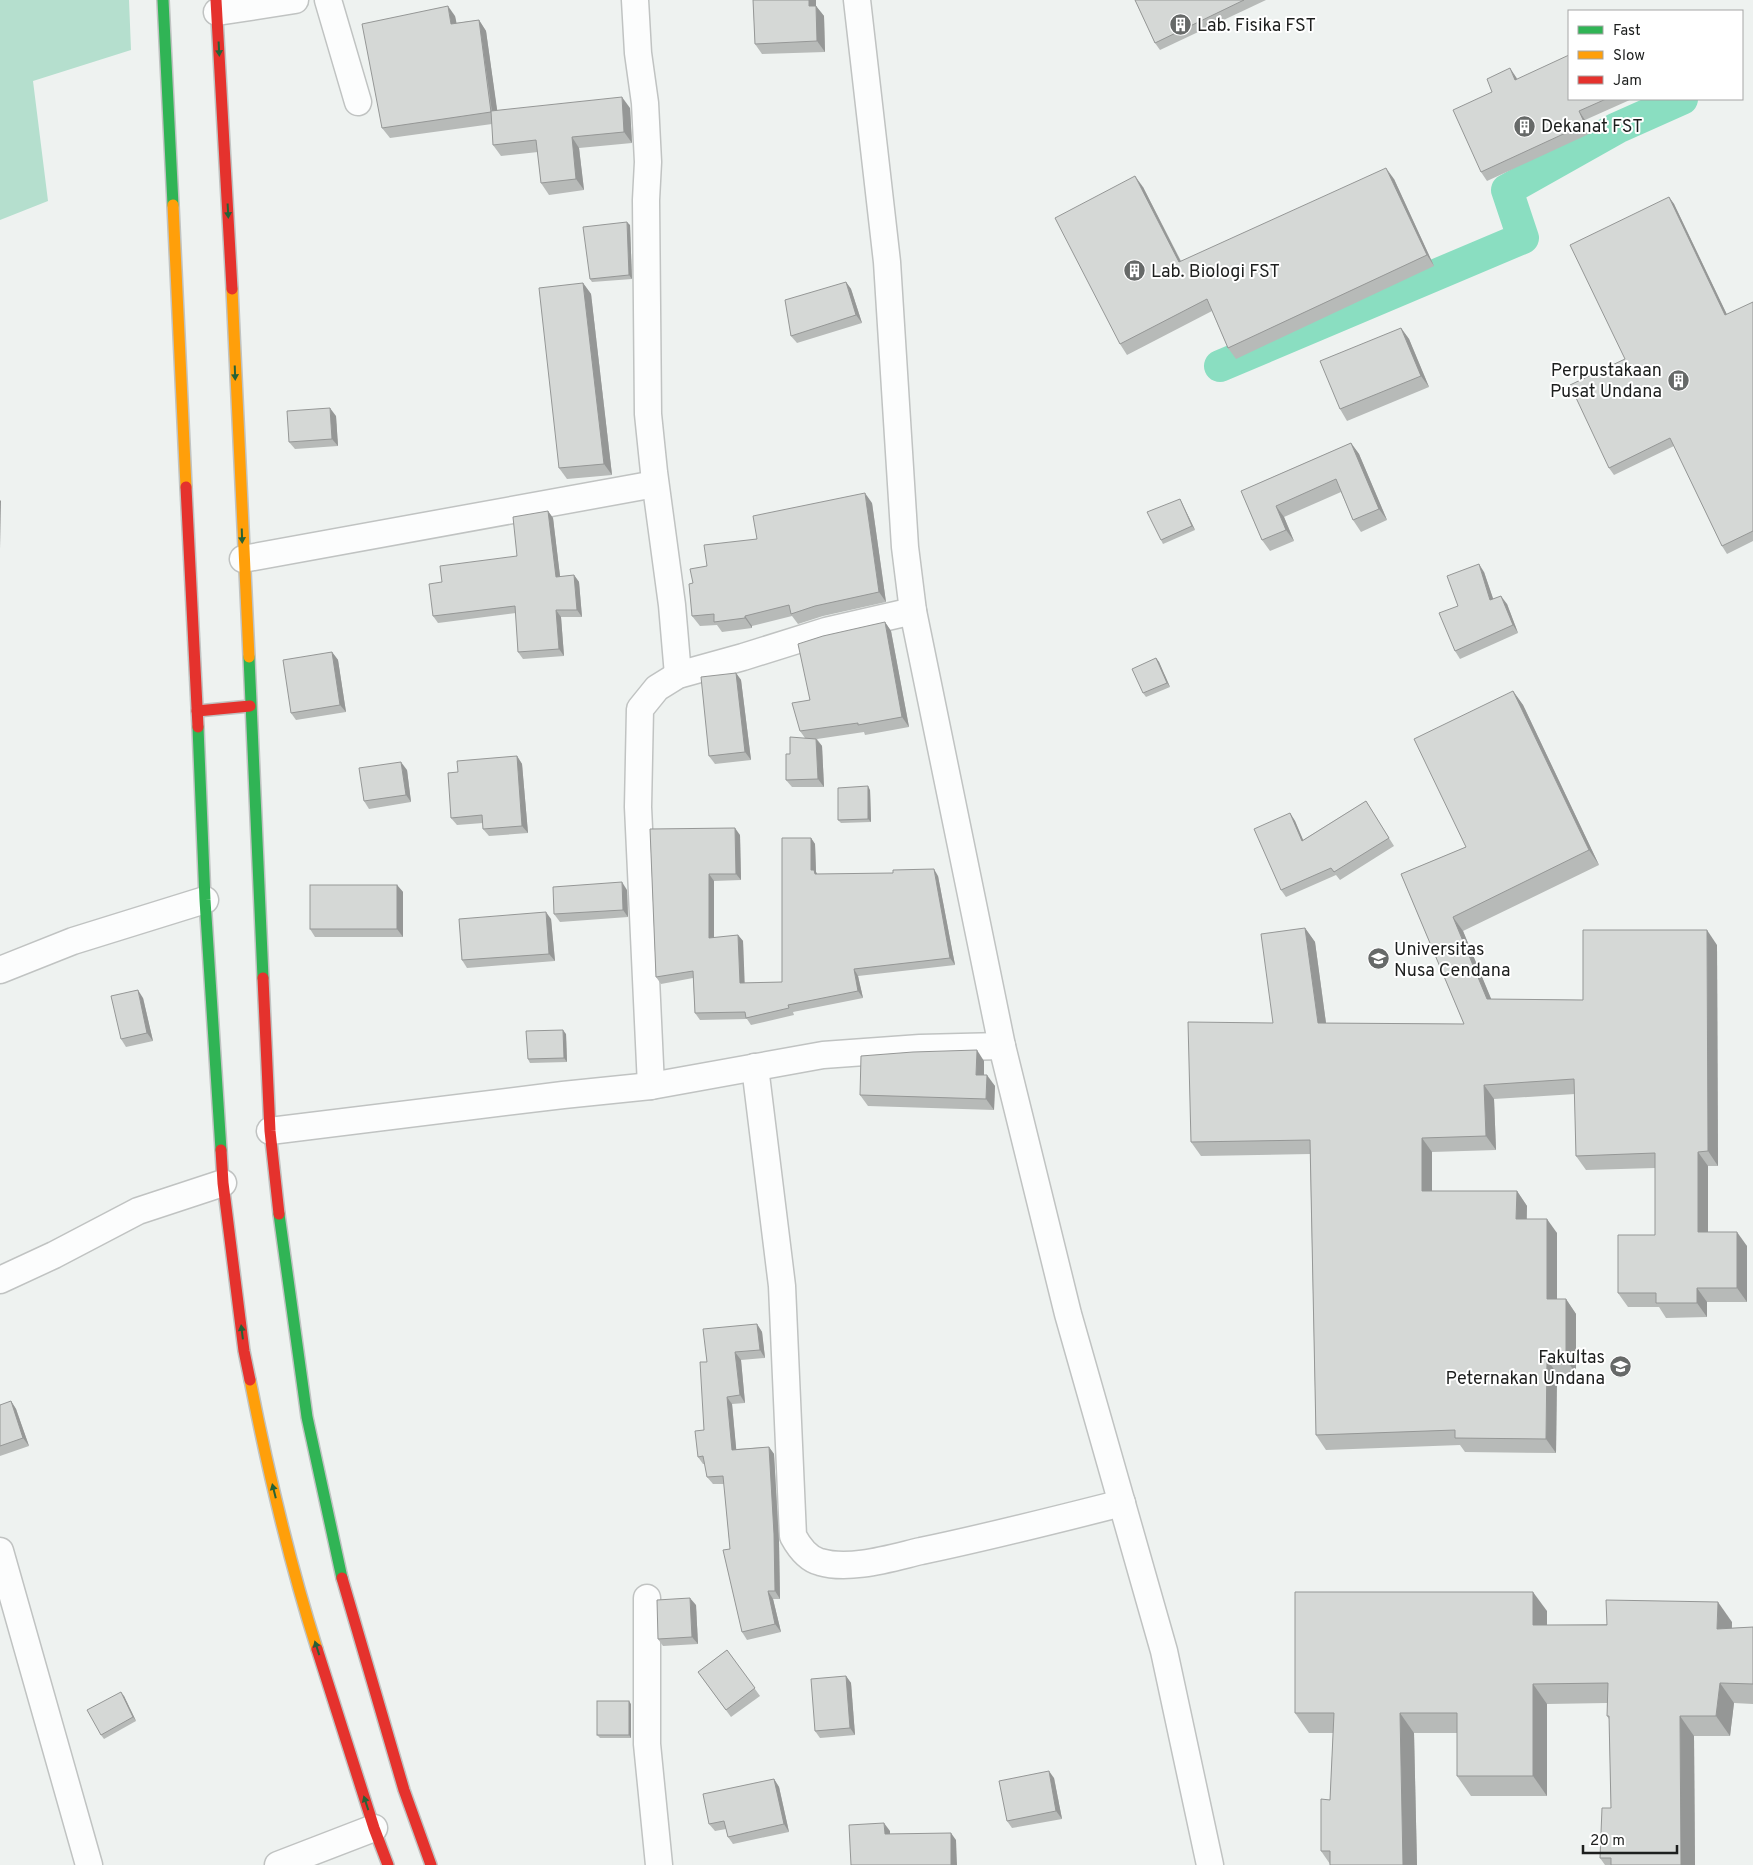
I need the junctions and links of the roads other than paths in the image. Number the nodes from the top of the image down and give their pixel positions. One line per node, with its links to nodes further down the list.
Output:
1 (163, 0): 13 (highway)
2 (295, 0): 6 (street)
3 (328, 0): 7 (street)
4 (635, 0): 8 (street)
5 (856, 0): 10 (street)
6 (217, 6): 9 (highway, one-way to 9)
7 (358, 102)
8 (655, 484): 9 (street); 11 (street)
9 (243, 559): 12 (highway)
10 (913, 611): 11 (street); 16 (street)
11 (678, 676): 18 (street)
12 (250, 706): 13 (highway); 19 (highway)
13 (197, 711): 14 (highway)
14 (204, 900): 15 (street); 20 (highway)
15 (0, 970)
16 (1002, 1046): 17 (street); 22 (street)
17 (755, 1067): 18 (street); 22 (street)
18 (651, 1086): 19 (street)
19 (270, 1131): 29 (highway)
20 (223, 1182): 21 (street); 25 (highway, one-way to 20)
21 (0, 1280)
22 (1122, 1503): 31 (street)
23 (0, 1551): 26 (street)
24 (647, 1598): 30 (street)
25 (374, 1828): 27 (street); 28 (highway)
26 (89, 1865)
27 (278, 1865)
28 (388, 1865)
29 (431, 1865)
30 (659, 1865)
31 (1210, 1865)

